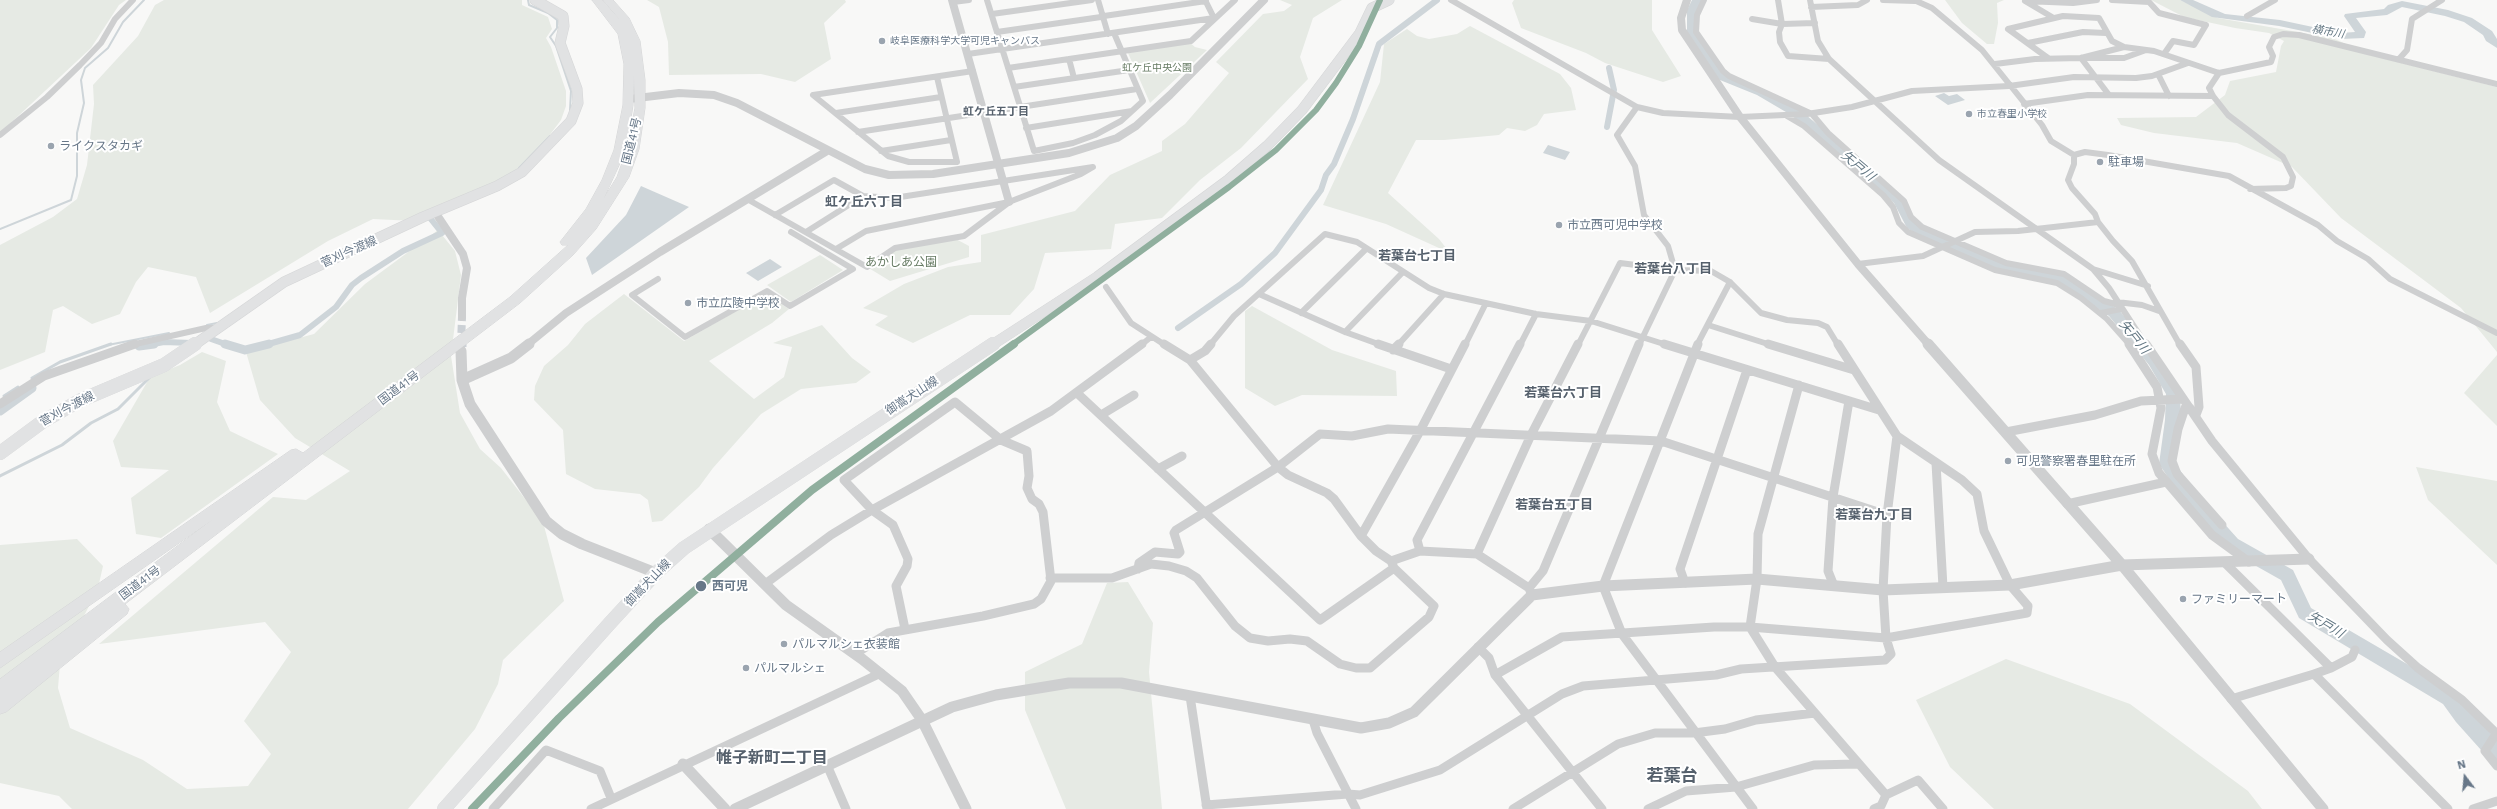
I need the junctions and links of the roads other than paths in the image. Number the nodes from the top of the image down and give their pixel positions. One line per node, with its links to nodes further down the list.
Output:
1 (134, 0): 84 (street)
2 (535, 0): 95 (main road, 菅刈今渡線)
3 (597, 0): 70 (highway, 国道41号)
4 (608, 0): 70 (highway, 国道41号)
5 (969, 0): 23 (street)
6 (987, 0): 28 (street)
7 (1092, 0): 28 (street)
8 (1098, 0): 31 (street)
9 (1235, 0): 32 (street)
10 (1264, 0): 89 (street)
11 (1388, 0): 172 (main road, 御嵩犬山線)
12 (1451, 0): 74 (street)
13 (1687, 0): 80 (street)
14 (1704, 0): 78 (street)
15 (1778, 0): 36 (street)
16 (1867, 0): 27 (street)
17 (1883, 0): 18 (street)
18 (1914, 0): 53 (street)
19 (2097, 0): 26 (street)
20 (2112, 0): 46 (street)
21 (2274, 0): 30 (street)
22 (2442, 0): 51 (street)
23 (953, 1): 45 (street)
24 (1205, 1): 31 (street); 32 (street)
25 (2045, 1): 26 (street); 33 (street)
26 (2071, 1): 29 (street)
27 (1810, 3): 35 (street)
28 (992, 14): 37 (street)
29 (2086, 16): 33 (street); 38 (street)
30 (2248, 16)
31 (1103, 17): 37 (street); 39 (street)
32 (1214, 18): 39 (street); 44 (street)
33 (2052, 18): 40 (street)
34 (1752, 19): 36 (street)
35 (1814, 23): 36 (street); 50 (street)
36 (1782, 24): 50 (street)
37 (997, 32): 42 (street)
38 (2106, 33): 40 (street); 41 (street)
39 (1111, 34): 42 (street); 44 (street)
40 (2028, 43): 47 (street)
41 (2124, 47): 43 (street); 48 (street)
42 (1002, 49): 45 (street); 54 (street)
43 (2146, 50): 46 (street); 48 (street)
44 (1121, 51): 49 (street); 55 (street)
45 (968, 54): 56 (street)
46 (2164, 54): 52 (street)
47 (2048, 58): 48 (street); 53 (street)
48 (2081, 58): 60 (street)
49 (1070, 59): 54 (street); 61 (street)
50 (1829, 59): 71 (street)
51 (2399, 59): 57 (street); 62 (street)
52 (2188, 63): 57 (street); 58 (street)
53 (1995, 64): 63 (street)
54 (1008, 68): 64 (street)
55 (1130, 70): 61 (street); 65 (street)
56 (973, 71): 59 (street); 77 (street)
57 (2219, 73): 68 (street)
58 (2158, 74): 60 (street); 67 (street)
59 (937, 77): 69 (street); 76 (street)
60 (2095, 77): 63 (street); 66 (street)
61 (1074, 78): 64 (street)
62 (2497, 84)
63 (2009, 86): 71 (street); 72 (street)
64 (1014, 87): 73 (street)
65 (1137, 89): 73 (street); 75 (street)
66 (2109, 95): 67 (street); 72 (street)
67 (2169, 96): 68 (street)
68 (2213, 96): 91 (street)
69 (941, 97): 76 (street); 81 (street)
70 (635, 98): 86 (street); 150 (highway, 国道41号); 157 (highway, 国道41号)
71 (1873, 101): 78 (street); 98 (street)
72 (2024, 104): 88 (street)
73 (1020, 107): 77 (street); 82 (street)
74 (1637, 107): 80 (street); 107 (street)
75 (1133, 111): 82 (street); 82 (street)
76 (836, 113): 83 (street)
77 (984, 113): 81 (street); 89 (street)
78 (1809, 114): 79 (street); 101 (street)
79 (1786, 116): 80 (street); 103 (street)
80 (1740, 117): 105 (street)
81 (946, 118): 83 (street); 85 (street)
82 (1026, 128)
83 (858, 132): 87 (street)
84 (0, 135)
85 (951, 140): 87 (street); 87 (street)
86 (827, 151): 89 (street); 93 (street)
87 (881, 151)
88 (2074, 155): 91 (street); 97 (street)
89 (998, 164): 90 (street)
90 (1002, 180): 92 (street); 94 (street); 94 (street)
91 (2249, 189): 126 (street)
92 (863, 196): 96 (street); 100 (street)
93 (747, 199): 96 (street); 136 (street)
94 (1009, 202): 104 (street); 104 (street)
95 (435, 212): 121 (street); 124 (main road, 菅刈今渡線)
96 (775, 215): 100 (street)
97 (2098, 222): 98 (street); 111 (street)
98 (2034, 229): 101 (street); 106 (street)
99 (792, 232): 109 (street)
100 (806, 232): 104 (street)
101 (1954, 242): 103 (street); 116 (street)
102 (1366, 248): 108 (street); 113 (street); 118 (street)
103 (1940, 248): 105 (street); 120 (street)
104 (836, 249)
105 (1858, 264): 149 (street)
106 (2093, 269): 111 (street); 116 (street)
107 (1675, 270): 110 (street); 122 (street); 128 (street)
108 (1403, 272): 114 (street); 125 (street)
109 (658, 279)
110 (1730, 282): 123 (street); 135 (street)
111 (2148, 286): 117 (street)
112 (1106, 287): 127 (street)
113 (1259, 294): 118 (street); 132 (street)
114 (1444, 294): 115 (street); 129 (street)
115 (1485, 305): 119 (street); 133 (street)
116 (2119, 305): 117 (street); 120 (street); 140 (street)
117 (2159, 310): 147 (street)
118 (1301, 313): 125 (street)
119 (1536, 314): 122 (street); 151 (street)
120 (2101, 314): 141 (street)
121 (462, 317)
122 (1591, 322): 128 (street); 152 (street)
123 (1708, 324): 131 (street); 135 (street)
124 (217, 328): 143 (street); 158 (main road, 菅刈今渡線)
125 (1345, 332): 129 (street)
126 (2497, 333)
127 (1151, 337): 132 (street); 138 (street)
128 (1642, 337): 131 (street); 154 (street)
129 (1393, 350): 133 (street)
130 (461, 351): 136 (street)
131 (1693, 353): 134 (street); 156 (street)
132 (1190, 360): 162 (street)
133 (1451, 369): 148 (street)
134 (1747, 370): 137 (street); 160 (street)
135 (1854, 370): 145 (street)
136 (462, 380): 182 (street)
137 (1799, 385): 142 (street); 164 (street)
138 (1077, 393): 146 (street); 155 (street)
139 (1134, 395): 146 (street)
140 (2183, 399): 141 (street); 144 (street)
141 (2158, 400): 149 (street); 165 (street)
142 (1849, 401): 145 (street); 166 (street)
143 (0, 404)
144 (2190, 408): 147 (street); 171 (street)
145 (1879, 410): 153 (street)
146 (1101, 415): 163 (street)
147 (2196, 415): 176 (street)
148 (1420, 431): 151 (street); 162 (street); 173 (street)
149 (2006, 432): 167 (street)
150 (325, 433): 200 (highway); 206 (highway, 国道41号)
151 (1473, 433): 152 (street); 174 (street)
152 (1531, 435): 154 (street); 175 (street)
153 (1897, 436): 161 (street); 170 (street)
154 (1599, 438): 156 (street); 192 (street)
155 (1002, 440): 168 (street); 168 (street); 183 (street)
156 (1661, 441): 160 (street); 188 (street)
157 (318, 449): 208 (highway, 国道41号); 211 (highway)
158 (0, 453)
159 (1182, 456): 163 (street)
160 (1716, 459): 164 (street); 185 (street)
161 (1936, 463): 187 (street); 190 (street)
162 (1278, 467): 169 (street); 173 (street)
163 (1158, 469): 169 (street)
164 (1773, 478): 166 (street); 184 (street)
165 (2166, 482): 167 (street); 178 (street)
166 (1832, 497): 170 (street); 189 (street)
167 (2067, 504): 180 (street)
168 (872, 510): 186 (street); 194 (street)
169 (1205, 514): 179 (street); 181 (street)
170 (1886, 515): 191 (street)
171 (2222, 525)
172 (709, 529): 182 (main road, 御嵩犬山線); 186 (street)
173 (1361, 536): 179 (street)
174 (1420, 551): 175 (street); 179 (street)
175 (1476, 554): 192 (street)
176 (2309, 559): 178 (street); 217 (street)
177 (2224, 562): 178 (street); 180 (street); 202 (street)
178 (2249, 562)
179 (1392, 564): 181 (street)
180 (2122, 565): 187 (street); 210 (street)
181 (1138, 568): 183 (street)
182 (656, 573): 229 (main road, 御嵩犬山線)
183 (1050, 578): 194 (street)
184 (1757, 579): 185 (street); 189 (street); 193 (street)
185 (1685, 582): 188 (street)
186 (765, 584): 199 (street)
187 (2010, 585): 190 (street); 196 (street)
188 (1603, 586): 192 (street); 195 (street)
189 (1834, 586): 191 (street)
190 (1943, 587): 191 (street)
191 (1883, 590): 196 (street)
192 (1530, 592): 197 (street)
193 (1750, 627): 195 (street); 196 (street); 201 (street)
194 (905, 629): 199 (street)
195 (1622, 634): 205 (street); 207 (street)
196 (1886, 638): 201 (street)
197 (1478, 647): 205 (street); 215 (street)
198 (2355, 650): 202 (street)
199 (855, 654): 203 (street)
200 (0, 661)
201 (1775, 667): 207 (street); 212 (street)
202 (2331, 668): 204 (street)
203 (881, 673): 214 (street); 218 (street)
204 (2314, 674): 210 (street); 244 (street)
205 (1495, 675): 213 (street)
206 (0, 678)
207 (1654, 680): 213 (street); 216 (street)
208 (0, 689)
209 (1190, 696): 214 (street); 215 (street); 228 (street)
210 (2231, 699): 243 (street)
211 (0, 707)
212 (1815, 713): 216 (street); 219 (street)
213 (1528, 716): 222 (street); 224 (street)
214 (922, 720): 220 (street); 235 (street)
215 (1313, 720): 224 (street)
216 (1694, 733): 222 (street); 223 (street)
217 (2496, 734): 221 (street)
218 (683, 764): 226 (street); 232 (street)
219 (1857, 764): 223 (street); 225 (street)
220 (827, 765): 233 (street); 234 (street)
221 (2497, 766)
222 (1574, 772): 237 (street); 238 (street)
223 (1736, 787): 239 (street); 240 (street)
224 (1348, 794): 228 (street); 236 (street)
225 (1886, 795): 241 (street); 242 (street)
226 (611, 798): 230 (street); 231 (street)
227 (2493, 804): 245 (street)
228 (1206, 807)
229 (444, 809)
230 (493, 809)
231 (591, 809)
232 (725, 809)
233 (735, 809)
234 (846, 809)
235 (966, 809)
236 (1356, 809)
237 (1513, 809)
238 (1602, 809)
239 (1648, 809)
240 (1753, 809)
241 (1874, 809)
242 (1943, 809)
243 (2323, 809)
244 (2448, 809)
245 (2473, 809)

